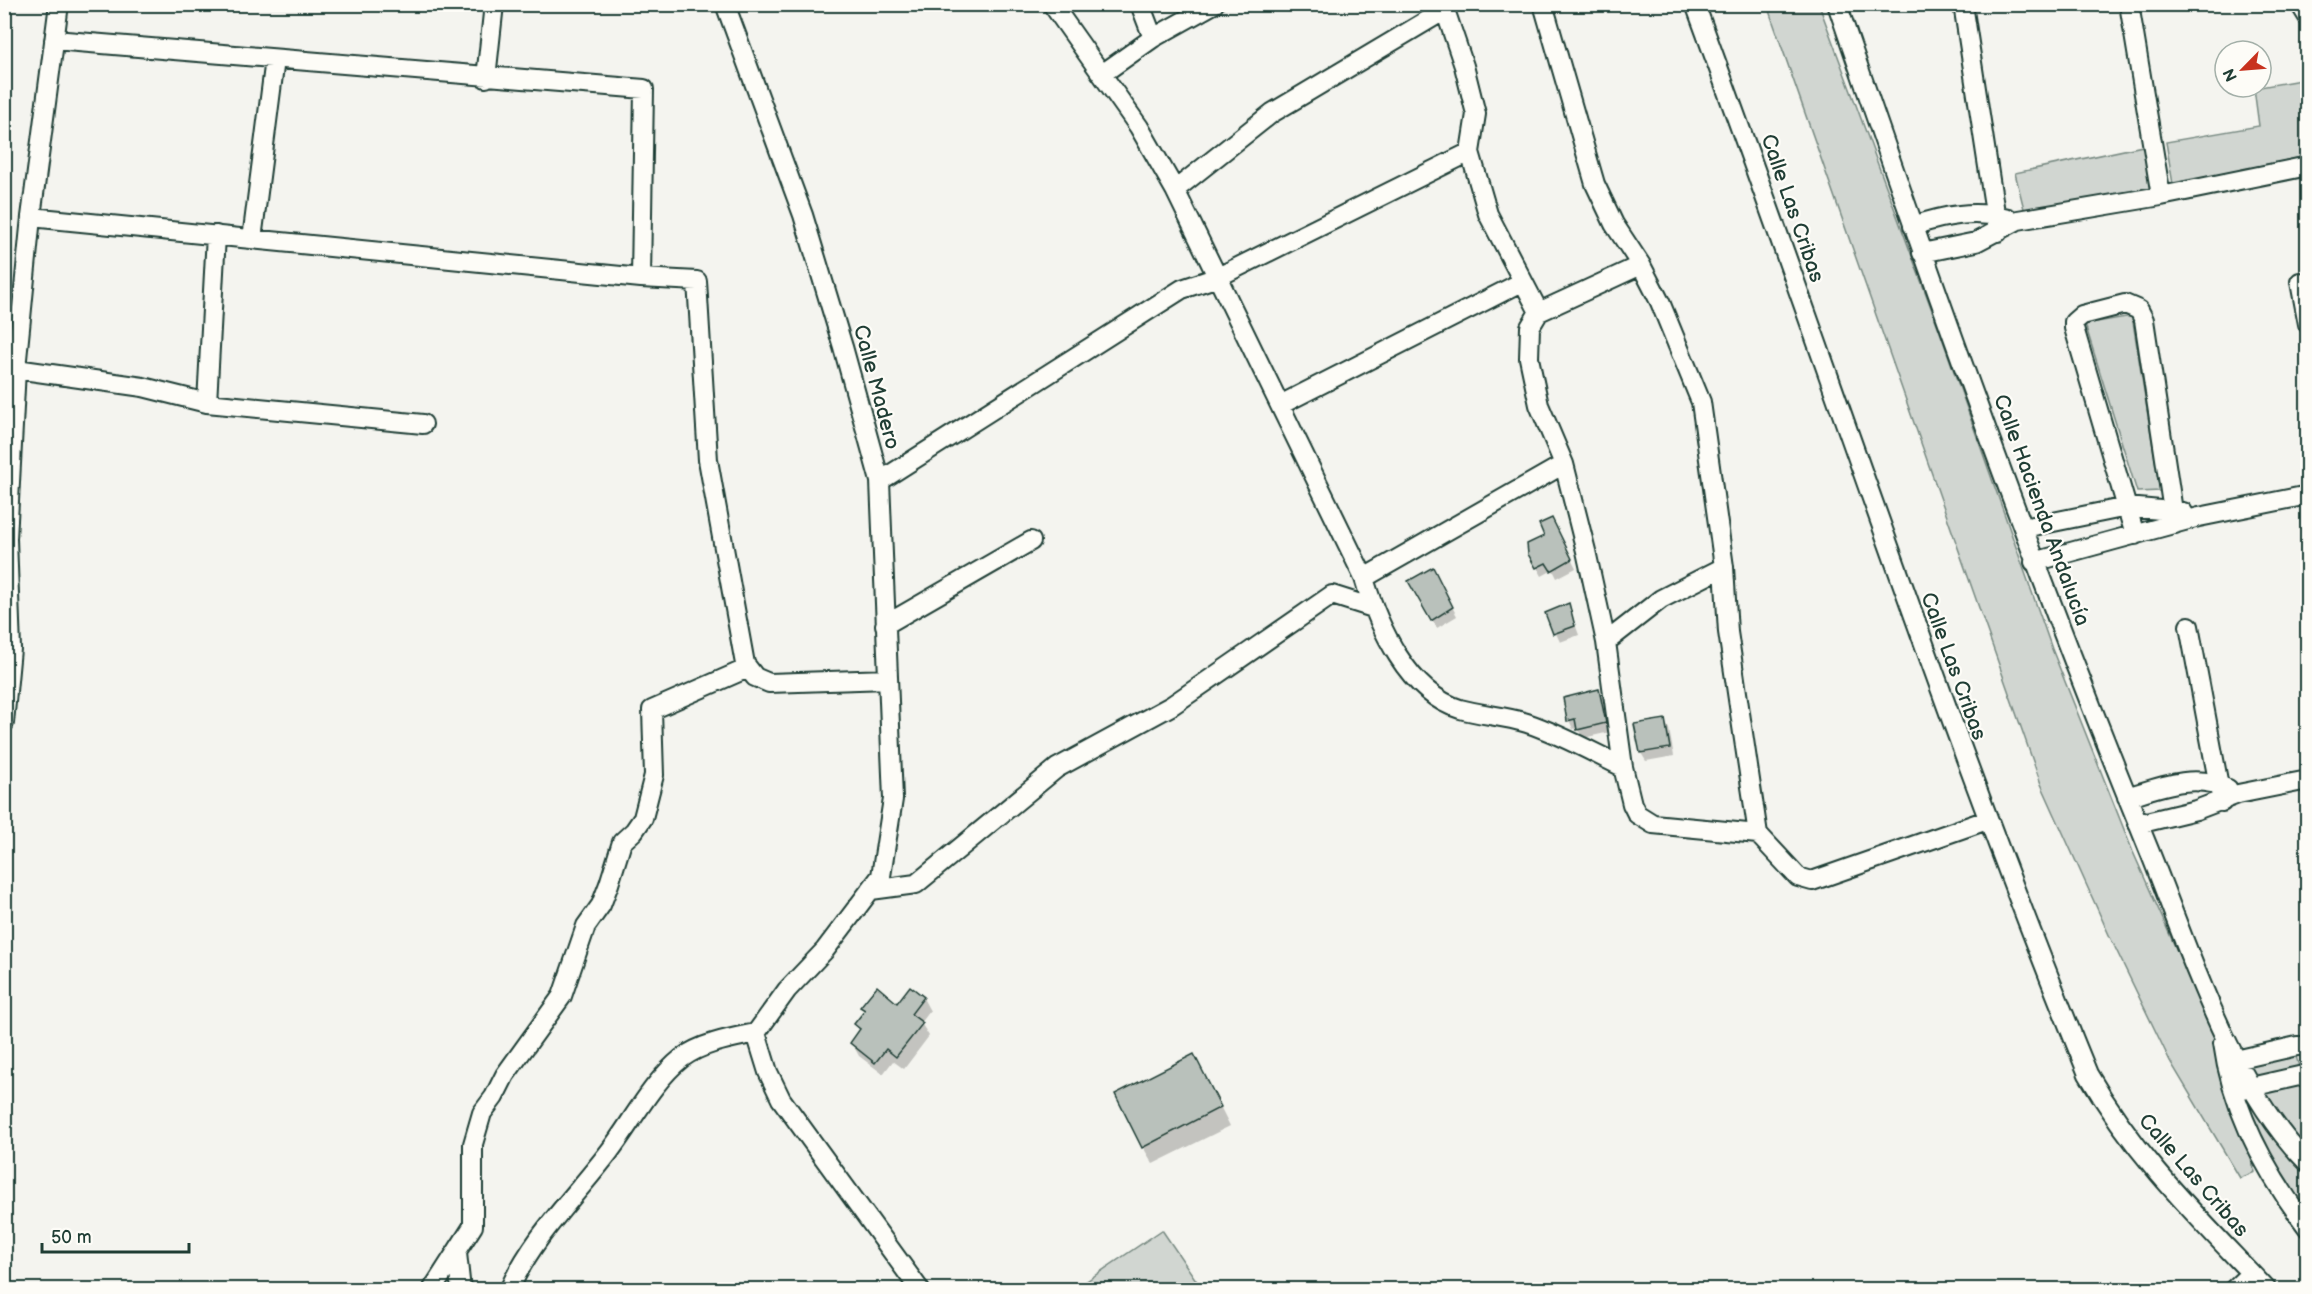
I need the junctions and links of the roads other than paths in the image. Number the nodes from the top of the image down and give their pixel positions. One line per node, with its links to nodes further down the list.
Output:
1 (58, 4): 16 (street)
2 (494, 4): 19 (street)
3 (725, 4): 44 (street, Calle Madero)
4 (1052, 4): 18 (street)
5 (1140, 4): 15 (street)
6 (1214, 4): 15 (street)
7 (1543, 4): 32 (street)
8 (1695, 4): 67 (street, Calle Las Cribas)
9 (1837, 4): 27 (street, Calle Hacienda Andalucía)
10 (1963, 4): 26 (street)
11 (2129, 4): 23 (street)
12 (2300, 4): 14 (street)
13 (1444, 7): 20 (street); 22 (street)
14 (2307, 17)
15 (1153, 38): 18 (street)
16 (54, 40): 17 (street); 25 (street)
17 (275, 59): 19 (street); 29 (street)
18 (1101, 74): 22 (street)
19 (486, 78): 34 (street)
20 (1470, 152): 33 (street); 35 (street)
21 (2307, 166): 23 (street)
22 (1175, 190): 33 (street)
23 (2161, 196): 26 (street)
24 (1971, 213): 26 (street); 27 (street); 30 (street)
25 (31, 217): 28 (street); 39 (street)
26 (1997, 224): 30 (street)
27 (1913, 226): 31 (street, Calle Hacienda Andalucía)
28 (216, 235): 29 (street); 40 (street)
29 (252, 239): 34 (street)
30 (1976, 242): 31 (street)
31 (1922, 253): 48 (street, Calle Hacienda Andalucía)
32 (1641, 265): 37 (street); 52 (street)
33 (1218, 277): 41 (street); 44 (street)
34 (641, 278): 58 (street)
35 (1522, 282): 37 (street); 41 (street)
36 (2300, 282): 38 (street)
37 (1539, 312): 43 (street)
38 (2307, 324)
39 (16, 369): 40 (street); 60 (street)
40 (207, 403): 42 (street)
41 (1280, 405): 53 (street)
42 (423, 424)
43 (1564, 464): 53 (street); 57 (street)
44 (880, 481): 55 (street, Calle Madero)
45 (2307, 495): 47 (street)
46 (2127, 507): 47 (street); 47 (street); 48 (street); 49 (street)
47 (2174, 517): 49 (street)
48 (2024, 528): 51 (street, Calle Hacienda Andalucía)
49 (2135, 535): 51 (street)
50 (1031, 541): 55 (street)
51 (2034, 562): 65 (street, Calle Hacienda Andalucía)
52 (1724, 567): 57 (street); 69 (street)
53 (1364, 578): 54 (street)
54 (1372, 608): 61 (street); 70 (street)
55 (885, 624): 59 (street, Calle Madero)
56 (2189, 626): 64 (street)
57 (1606, 642): 61 (street)
58 (748, 668): 59 (street); 80 (street)
59 (888, 679): 70 (street, Calle Madero)
60 (4, 723)
61 (1623, 767): 69 (street)
62 (2307, 780): 64 (street)
63 (2191, 782): 64 (street); 65 (street); 66 (street)
64 (2226, 793): 66 (street)
65 (2127, 796): 68 (street, Calle Hacienda Andalucía)
66 (2196, 810): 68 (street)
67 (1987, 820): 69 (street); 81 (street, Calle Las Cribas)
68 (2138, 824): 73 (street, Calle Hacienda Andalucía)
69 (1758, 834)
70 (871, 890): 71 (street, Calle Madero)
71 (756, 1033): 84 (street); 85 (street)
72 (2302, 1046): 73 (street); 74 (street)
73 (2232, 1061): 75 (street, Calle Hacienda Andalucía)
74 (2305, 1075): 75 (street)
75 (2243, 1089): 76 (street); 77 (street)
76 (2291, 1146): 77 (street); 78 (street)
77 (2263, 1162): 79 (street)
78 (2307, 1163)
79 (2307, 1228)
80 (457, 1253): 82 (street); 83 (street)
81 (2251, 1273): 86 (street); 87 (street, Calle Las Cribas)
82 (432, 1290)
83 (461, 1290)
84 (509, 1290)
85 (920, 1290)
86 (2233, 1290)
87 (2267, 1290)

